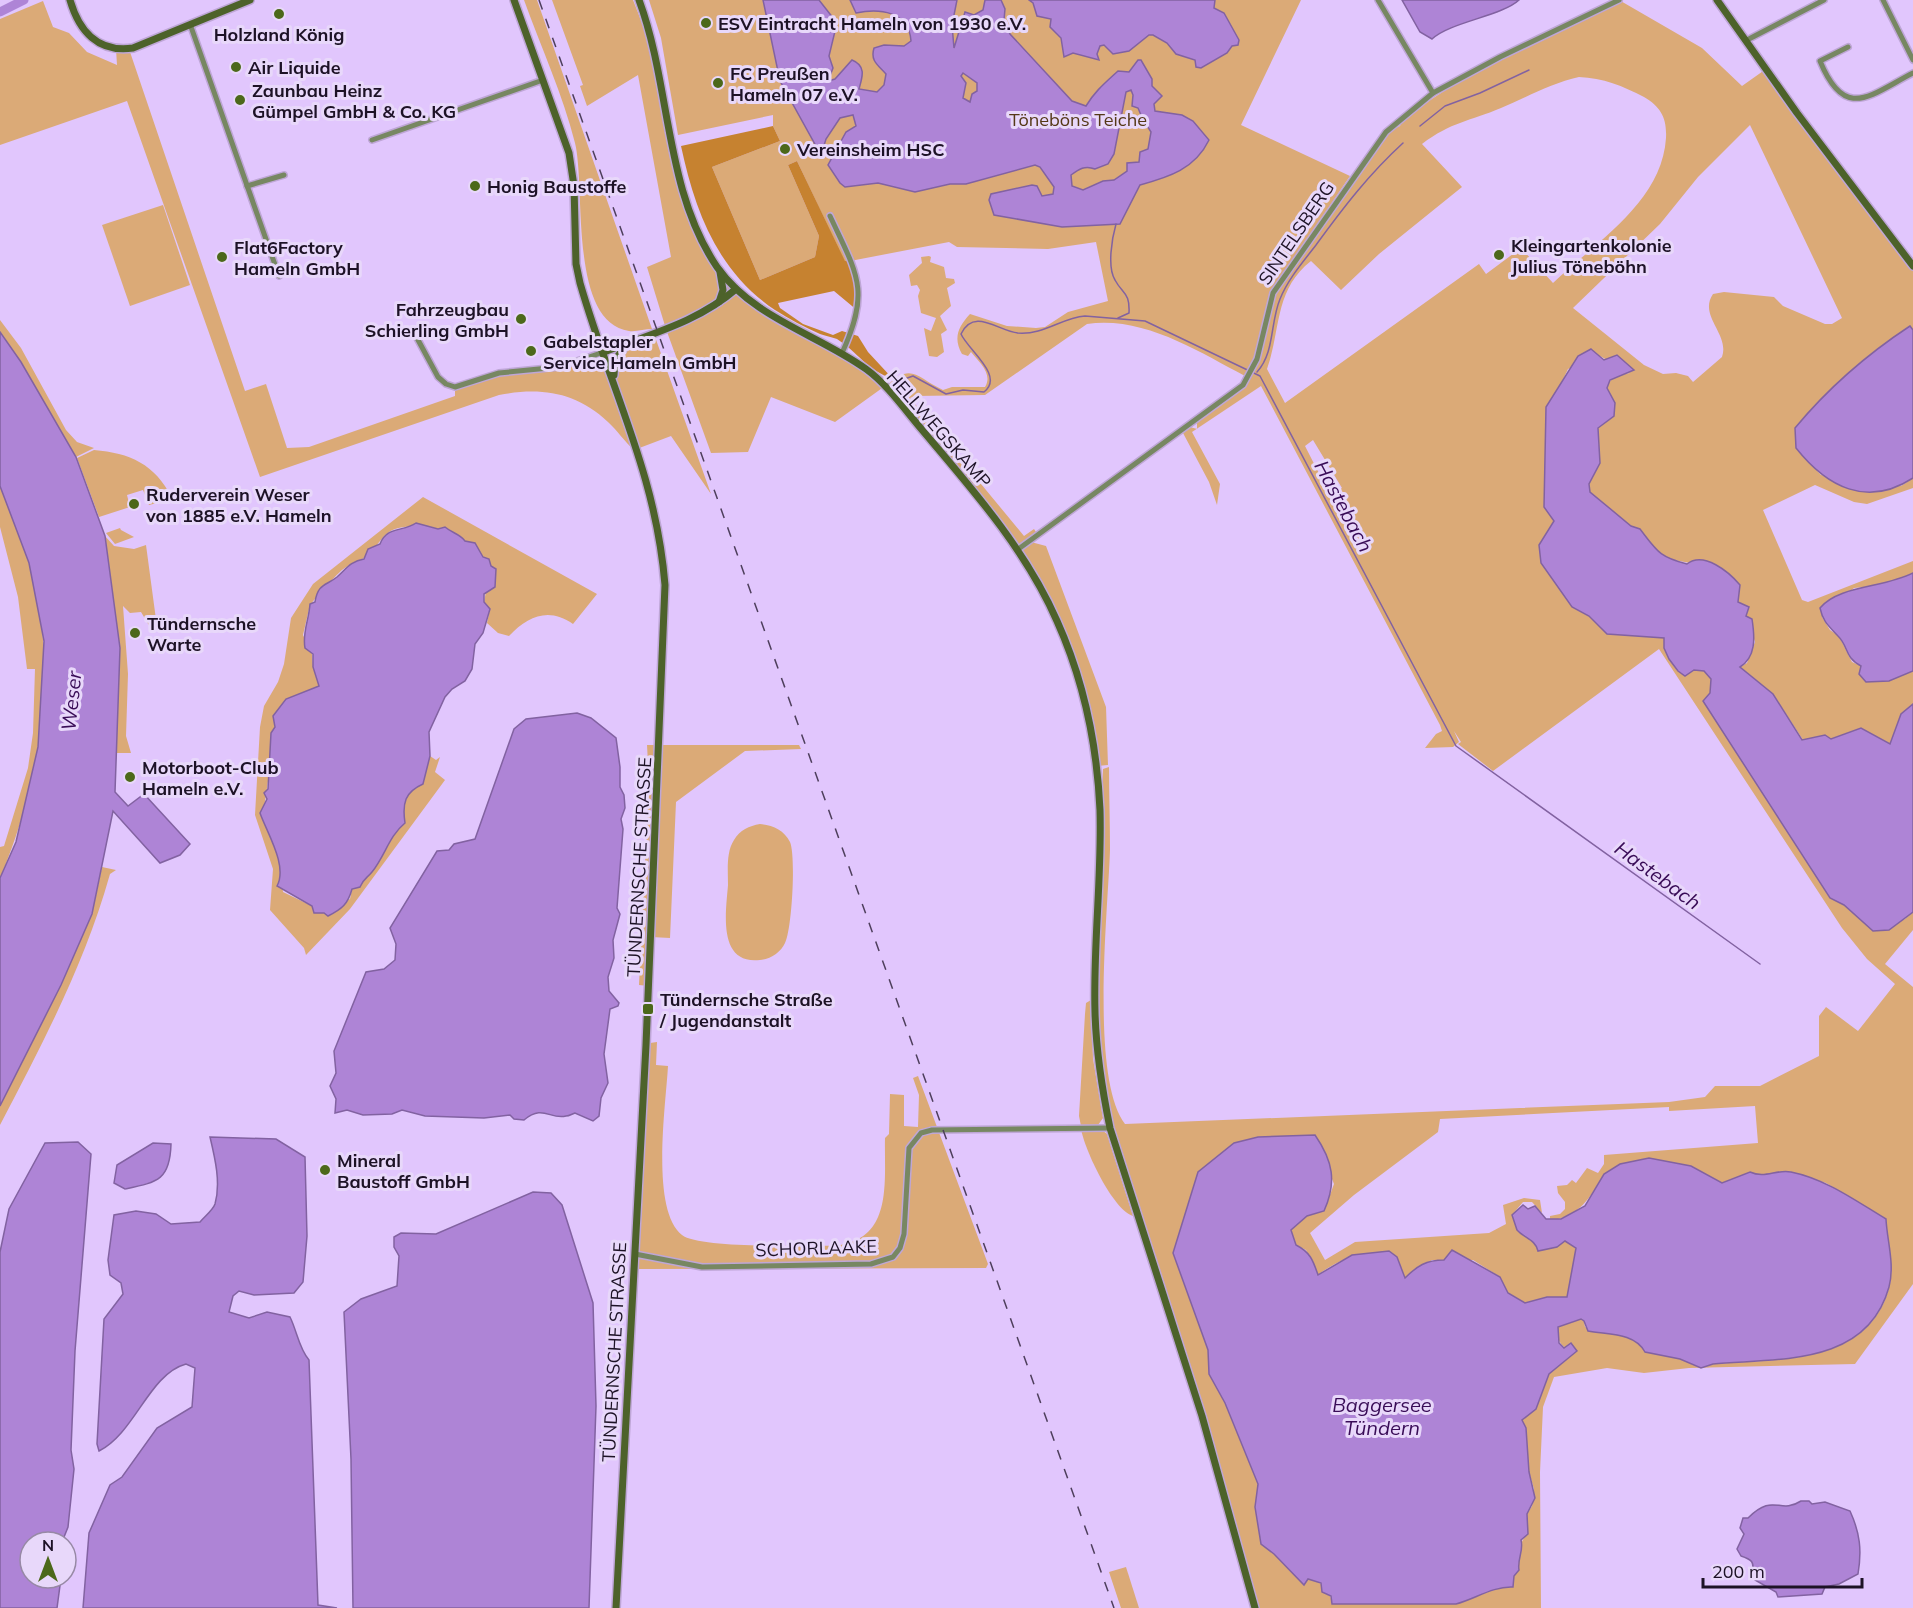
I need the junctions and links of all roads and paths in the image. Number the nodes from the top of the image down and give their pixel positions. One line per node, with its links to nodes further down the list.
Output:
1 (70, 0): 10 (main road)
2 (250, 0): 10 (main road)
3 (514, 0): 15 (main road, TÜNDERNSCHE STRASSE)
4 (639, 0): 22 (main road)
5 (1377, 0): 16 (street)
6 (1619, 0): 16 (street, SINTELSBERG)
7 (1717, 0): 11 (main road)
8 (1824, 0): 11 (street)
9 (1883, 0): 13 (street)
10 (190, 24): 19 (street)
11 (1747, 40): 21 (main road)
12 (1848, 47): 14 (street)
13 (1913, 60)
14 (1913, 74)
15 (543, 80): 17 (street); 28 (main road, TÜNDERNSCHE STRASSE)
16 (1433, 93): 31 (street, SINTELSBERG)
17 (372, 140)
18 (284, 175): 19 (street)
19 (247, 186): 23 (street)
20 (830, 216): 29 (street)
21 (1913, 266)
22 (719, 269): 24 (main road, HELLWEGSKAMP); 25 (main road)
23 (279, 276)
24 (736, 289): 25 (main road); 29 (main road, HELLWEGSKAMP)
25 (718, 305): 27 (main road)
26 (417, 338): 28 (street)
27 (626, 344): 28 (main road); 30 (main road)
28 (604, 352): 30 (main road, TÜNDERNSCHE STRASSE)
29 (842, 353): 31 (main road, HELLWEGSKAMP)
30 (614, 383): 33 (main road, TÜNDERNSCHE STRASSE)
31 (1017, 550): 32 (main road, HELLWEGSKAMP)
32 (1110, 1128): 33 (street, SCHORLAAKE); 35 (main road, HELLWEGSKAMP)
33 (635, 1254): 34 (main road, TÜNDERNSCHE STRASSE)
34 (616, 1608)
35 (1255, 1608)

